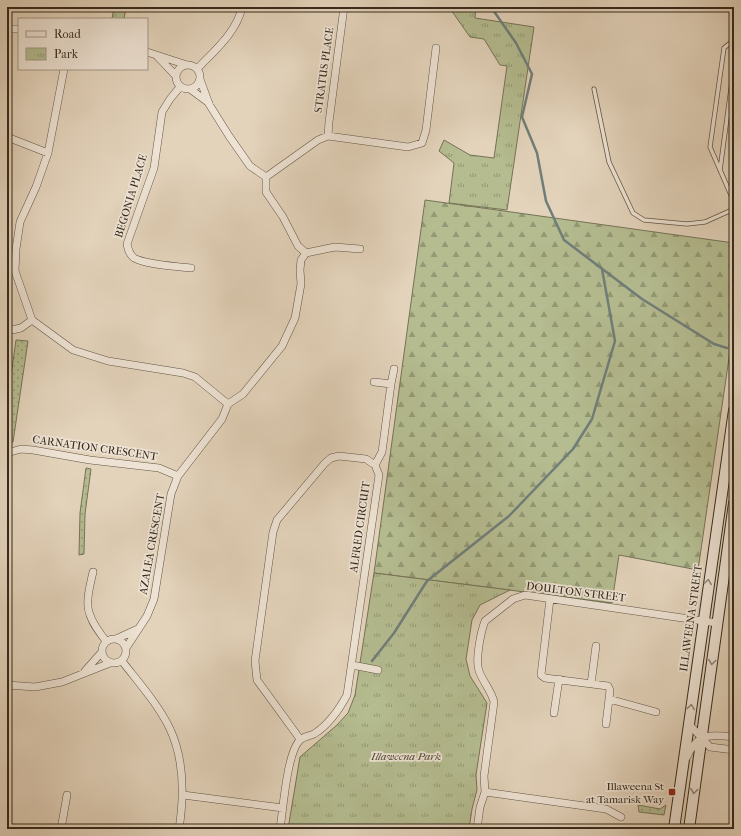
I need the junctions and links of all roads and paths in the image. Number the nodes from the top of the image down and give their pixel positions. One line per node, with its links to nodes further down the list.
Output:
1 (242, 7): 11 (street)
2 (344, 7): 19 (street, STRATUS PLACE)
3 (7, 29): 4 (street)
4 (18, 29)
5 (734, 40): 22 (lane)
6 (436, 48): 19 (street)
7 (148, 52): 8 (street)
8 (157, 56): 9 (street); 13 (street)
9 (187, 65): 11 (street); 13 (street)
10 (734, 66): 22 (lane)
11 (197, 69): 14 (street)
12 (64, 70): 21 (street)
13 (176, 76): 15 (street)
14 (200, 79): 16 (street); 18 (street)
15 (180, 87): 16 (street); 28 (street, BEGONIA PLACE)
16 (190, 89): 18 (street)
17 (594, 89): 25 (lane)
18 (209, 104): 23 (street)
19 (328, 136): 23 (street)
20 (7, 137): 21 (street)
21 (48, 153): 29 (street)
22 (720, 171): 24 (lane)
23 (266, 177): 27 (street)
24 (734, 202)
25 (734, 209)
26 (360, 249): 27 (street)
27 (306, 253): 34 (street, AZALEA CRESCENT)
28 (191, 268)
29 (32, 320): 30 (street); 34 (street)
30 (7, 331)
31 (394, 369): 33 (street)
32 (374, 382): 33 (street)
33 (391, 384): 37 (street)
34 (228, 404): 38 (street, AZALEA CRESCENT)
35 (734, 410): 42 (main road, ILLAWEENA STREET, one-way to 35)
36 (7, 454): 38 (street, CARNATION CRESCENT)
37 (375, 465): 52 (street, ALFRED CIRCUIT); 66 (street)
38 (178, 476): 44 (street, AZALEA CRESCENT)
39 (734, 503): 43 (main road)
40 (92, 572): 46 (street)
41 (550, 599): 42 (street, DOULTON STREET); 55 (street); 72 (street, DOULTON STREET)
42 (703, 620): 43 (street, DOULTON STREET); 62 (main road, ILLAWEENA STREET, one-way to 42)
43 (717, 623): 61 (main road, one-way to 61)
44 (138, 629): 45 (street); 48 (street, AZALEA CRESCENT)
45 (116, 639): 46 (street); 48 (street)
46 (106, 641): 49 (street)
47 (596, 646): 56 (street)
48 (126, 648): 50 (street)
49 (101, 653): 51 (street); 54 (street)
50 (122, 661): 51 (street); 74 (street)
51 (110, 663): 54 (street)
52 (352, 666): 53 (street); 66 (street, ALFRED CIRCUIT)
53 (378, 670)
54 (84, 672): 57 (street)
55 (559, 680): 56 (street); 60 (street)
56 (591, 684): 58 (street)
57 (7, 685)
58 (609, 699): 59 (street); 63 (street)
59 (656, 712)
60 (554, 713)
61 (704, 718): 64 (street); 67 (main road)
62 (688, 723): 67 (street); 71 (main road, ILLAWEENA STREET)
63 (606, 724)
64 (712, 734): 65 (street); 67 (street)
65 (734, 737)
66 (300, 739): 75 (street)
67 (701, 739): 68 (street); 70 (main road); 71 (street)
68 (710, 747): 69 (street); 70 (street)
69 (734, 750)
70 (698, 757): 82 (main road, one-way to 82)
71 (682, 769): 81 (main road, ILLAWEENA STREET)
72 (485, 792): 76 (street); 80 (street, DOULTON STREET)
73 (67, 795): 77 (street)
74 (183, 795): 75 (street); 78 (street)
75 (283, 808): 79 (street)
76 (621, 817)
77 (61, 829)
78 (180, 829)
79 (280, 829)
80 (477, 829)
81 (674, 829)
82 (689, 829)

